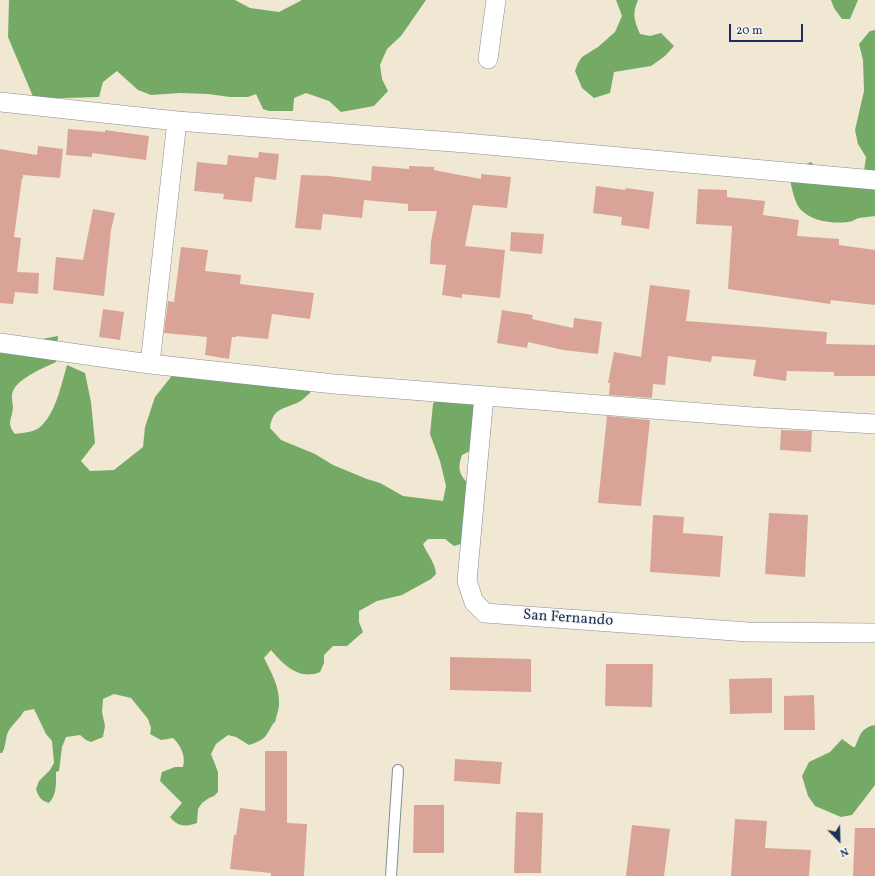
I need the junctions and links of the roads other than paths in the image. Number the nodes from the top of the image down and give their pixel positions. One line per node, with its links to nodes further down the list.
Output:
1 (496, 0): 2 (street)
2 (488, 59)
3 (0, 102): 4 (street)
4 (178, 121): 5 (street); 7 (street)
5 (875, 180)
6 (0, 343): 7 (street)
7 (150, 364): 8 (street)
8 (484, 396): 9 (street); 10 (street, San Fernando)
9 (875, 424)
10 (875, 633)
11 (398, 770): 12 (lane)
12 (391, 876)

